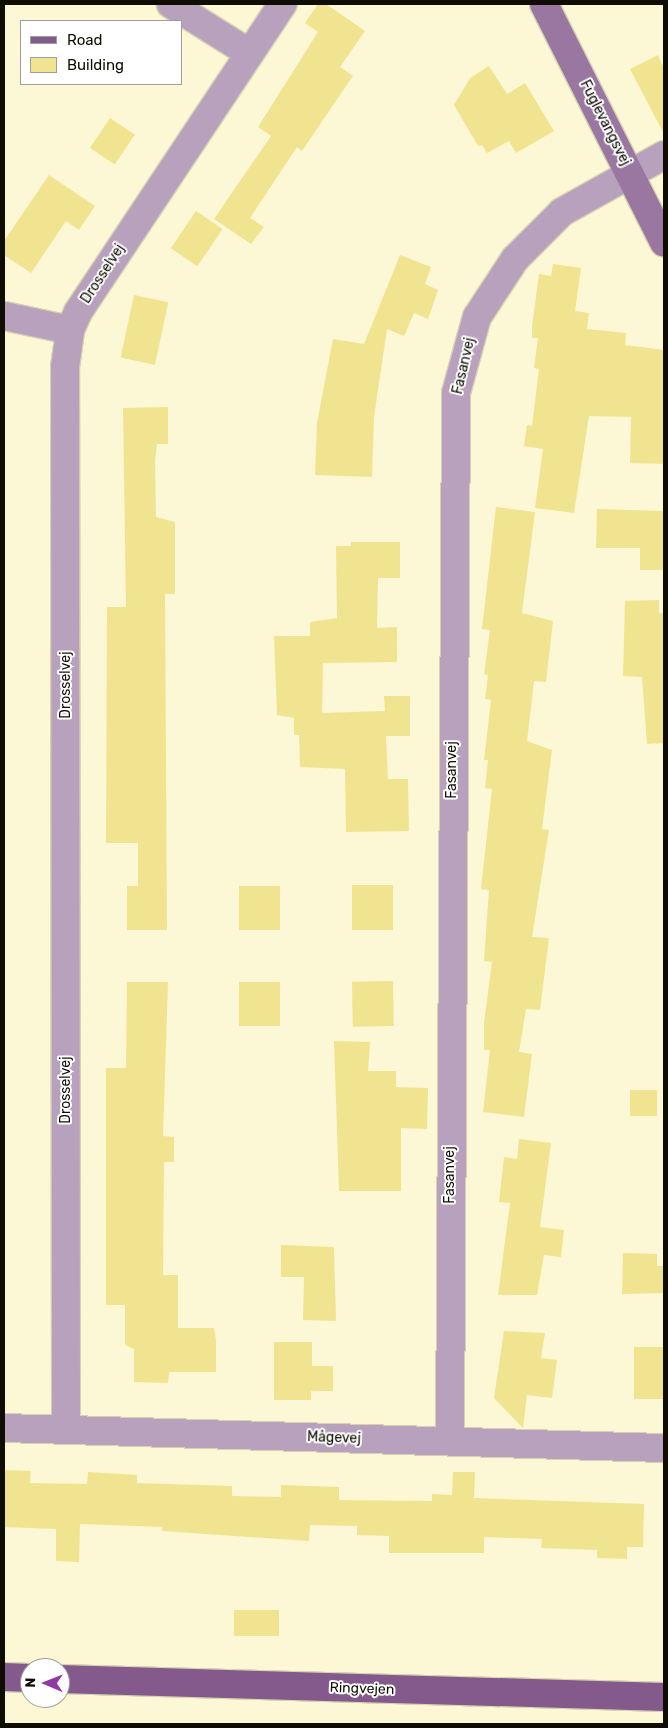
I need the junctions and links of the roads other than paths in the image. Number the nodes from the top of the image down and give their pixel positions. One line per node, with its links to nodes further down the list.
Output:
1 (171, 4): 4 (street)
2 (283, 4): 4 (street, Drosselvej)
3 (544, 4): 6 (street, Fuglevangsvej)
4 (249, 53): 9 (street, Drosselvej)
5 (664, 155): 6 (street, Fasanvej)
6 (631, 173): 7 (street, Fuglevangsvej); 12 (street, Fasanvej)
7 (664, 243)
8 (4, 316): 9 (street)
9 (70, 330): 11 (street, Drosselvej)
10 (4, 1428): 11 (street, Mågevej)
11 (66, 1429): 12 (street, Mågevej)
12 (450, 1441): 13 (street, Mågevej)
13 (664, 1448)
14 (4, 1677): 15 (main road)
15 (20, 1678)
16 (70, 1679): 17 (main road, Ringvejen)
17 (664, 1697)

